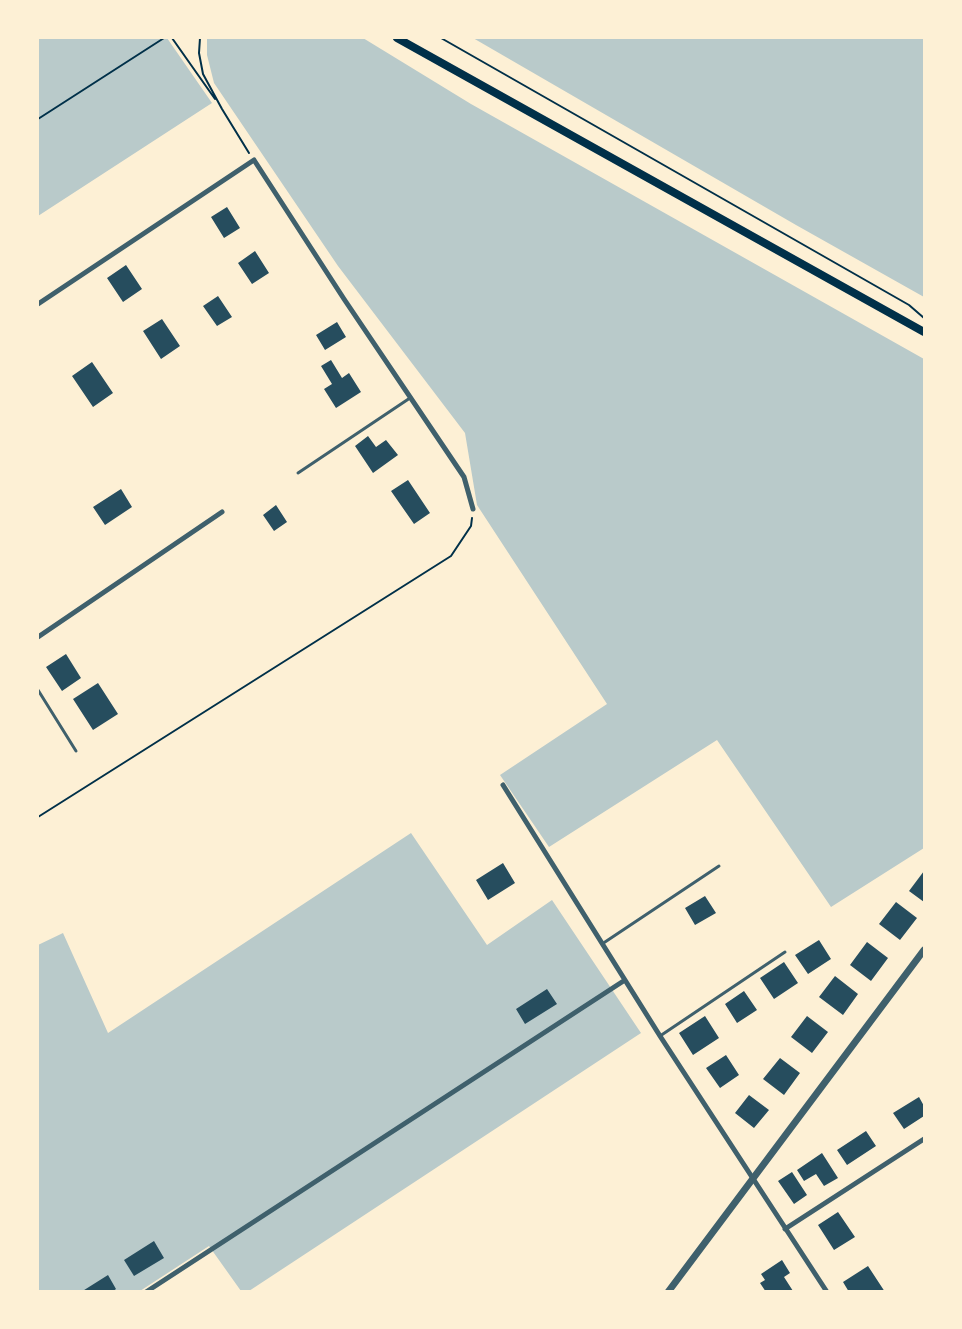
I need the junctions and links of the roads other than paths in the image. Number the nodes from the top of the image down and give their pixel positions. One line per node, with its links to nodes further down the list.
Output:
1 (397, 38): 3 (main road)
2 (38, 304): 4 (street)
3 (924, 332)
4 (410, 398): 5 (lane); 6 (street)
5 (298, 473)
6 (473, 509)
7 (222, 512): 8 (street)
8 (38, 637)
9 (38, 690): 10 (lane)
10 (76, 751)
11 (503, 785): 13 (street)
12 (719, 866): 13 (lane)
13 (602, 944): 16 (street)
14 (924, 950): 19 (street)
15 (785, 952): 17 (lane)
16 (625, 980): 17 (street); 21 (street)
17 (660, 1036): 19 (street)
18 (924, 1140): 20 (street)
19 (753, 1179): 20 (street); 22 (street)
20 (785, 1229): 23 (street)
21 (146, 1292)
22 (668, 1292)
23 (827, 1292)

